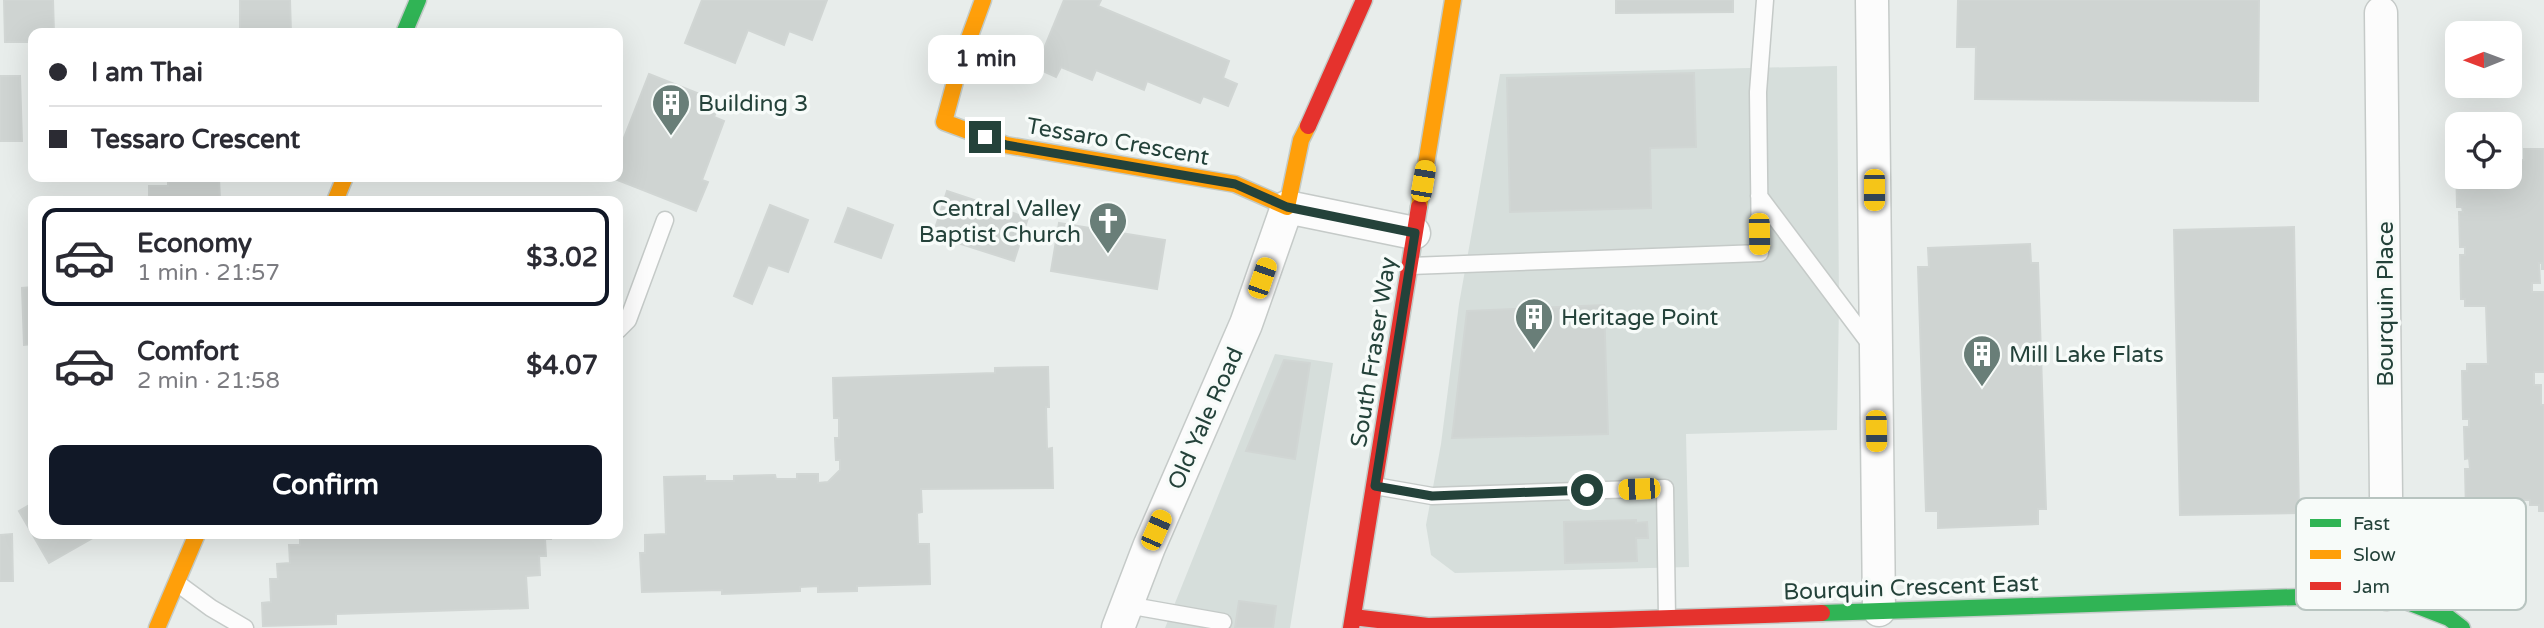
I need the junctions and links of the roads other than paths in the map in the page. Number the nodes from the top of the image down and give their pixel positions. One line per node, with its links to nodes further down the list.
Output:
1 (418, 0): 8 (street)
2 (983, 0): 10 (street, Tessaro Crescent)
3 (1364, 0): 10 (street, Old Yale Road)
4 (1453, 0): 12 (street, South Fraser Way)
5 (1765, 0): 9 (lane)
6 (1872, 0): 15 (street)
7 (2381, 13): 17 (street, Bourquin Place)
8 (406, 28)
9 (1759, 196): 13 (lane); 15 (lane)
10 (1287, 207): 12 (street); 24 (street, Old Yale Road)
11 (665, 220): 14 (lane)
12 (1415, 233): 13 (street, South Fraser Way)
13 (1410, 266): 16 (street, South Fraser Way)
14 (623, 325)
15 (1875, 351): 21 (street)
16 (1375, 486): 25 (lane); 27 (street, South Fraser Way)
17 (2386, 498)
18 (195, 539): 19 (street)
19 (177, 583): 28 (street); 29 (lane)
20 (2296, 601): 23 (street, Bourquin Crescent East)
21 (1879, 610): 23 (street, Bourquin Crescent East); 25 (street, Bourquin Crescent East)
22 (2428, 610): 30 (street, Bourquin Crescent East)
23 (2097, 616)
24 (1122, 617): 26 (lane)
25 (1667, 617): 27 (street, Bourquin Crescent East)
26 (1223, 622)
27 (1352, 622)
28 (157, 628)
29 (244, 628)
30 (2462, 628)

